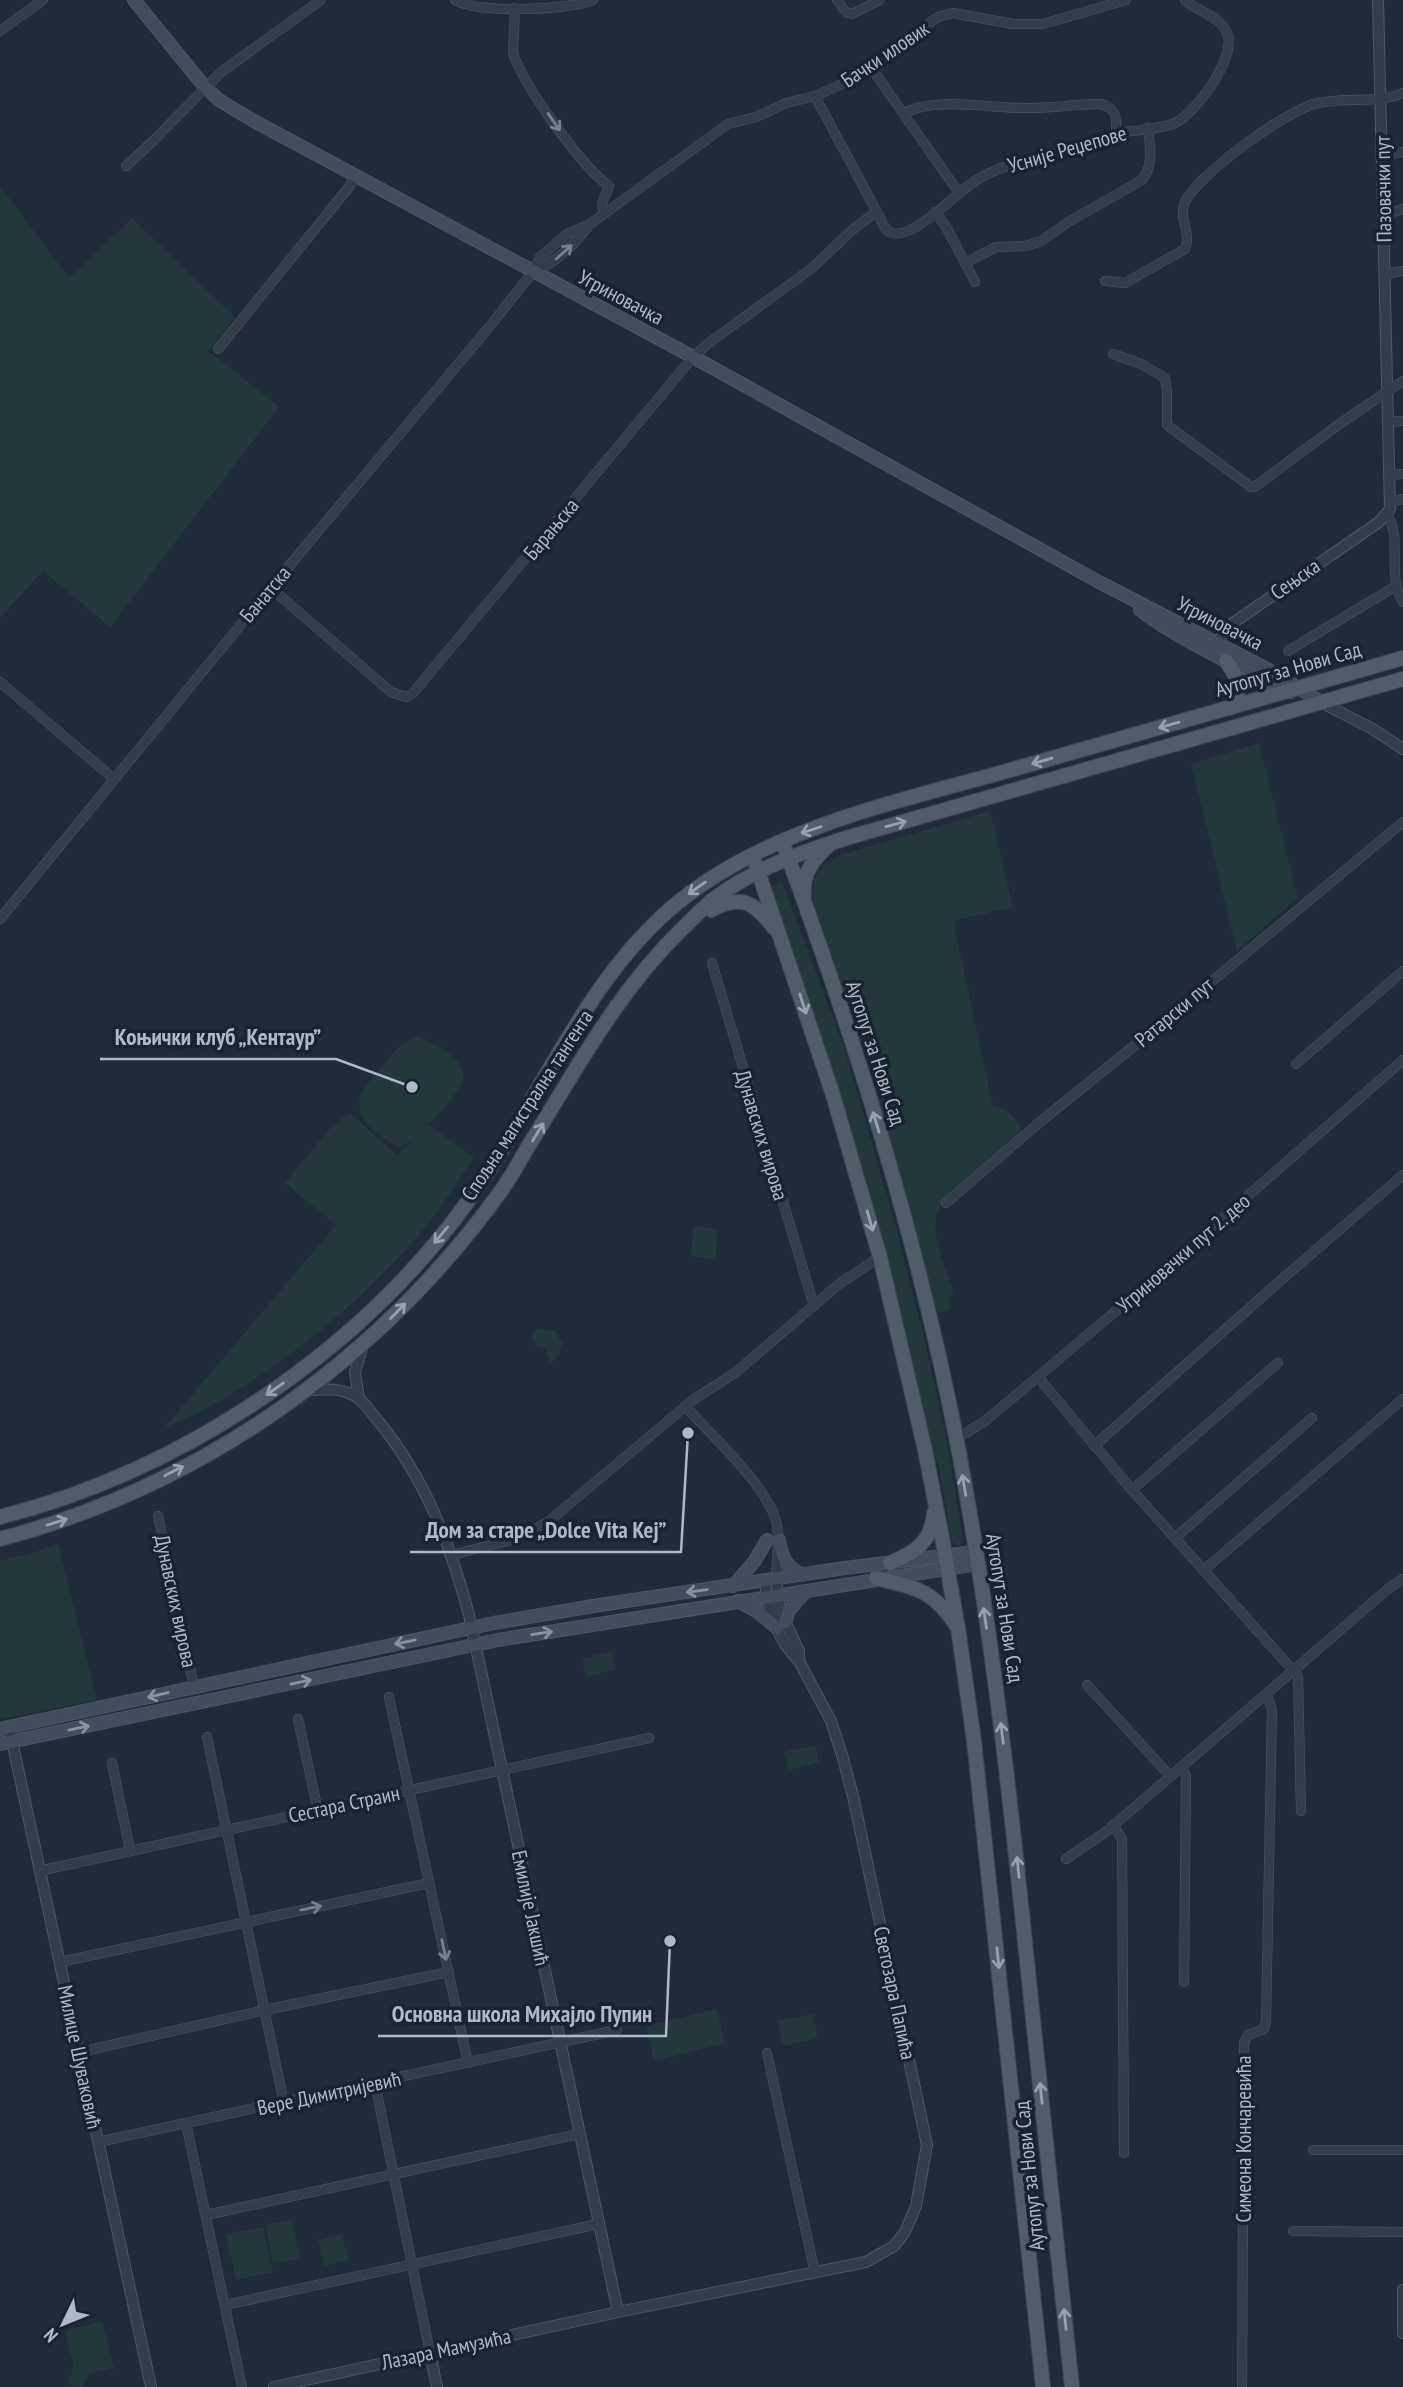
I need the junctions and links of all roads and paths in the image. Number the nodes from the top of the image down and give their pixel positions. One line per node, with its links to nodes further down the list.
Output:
1 (43, 0): 12 (street)
2 (134, 0): 14 (main road, Угриновачка)
3 (321, 0): 14 (street)
4 (455, 0): 11 (street)
5 (593, 0): 11 (street)
6 (837, 0): 7 (street)
7 (880, 0)
8 (1126, 0): 13 (street, Бачки иловик)
9 (1185, 0): 20 (street, Усније Реџепове)
10 (1378, 0): 17 (street, Пазовачки пут)
11 (515, 8): 30 (street, one-way to 30)
12 (0, 31)
13 (870, 66): 16 (street, Бачки иловик); 18 (street)
14 (204, 86): 24 (street); 25 (main road, Угриновачка)
15 (1403, 93): 17 (street)
16 (815, 96): 19 (street, Бачки иловик); 28 (street)
17 (1381, 98): 23 (street, Пазовачки пут); 36 (street)
18 (904, 113): 21 (street); 26 (street)
19 (728, 124): 30 (street, Банатска)
20 (1148, 128): 21 (street, Усније Реџепове); 32 (street)
21 (1116, 132): 26 (street, Усније Реџепове)
22 (1403, 152): 23 (street)
23 (1382, 156): 31 (street, Пазовачки пут)
24 (126, 166)
25 (356, 175): 34 (main road, Угриновачка); 38 (street)
26 (959, 193): 29 (street, Усније Реџепове)
27 (1403, 209): 31 (street)
28 (876, 212): 29 (street, Усније Реџепове); 40 (street, Барањска)
29 (935, 212): 32 (street)
30 (604, 214): 34 (street, Банатска)
31 (1383, 215): 35 (street, Пазовачки пут)
32 (965, 262): 37 (street)
33 (1403, 271): 35 (street)
34 (533, 272): 40 (main road, Угриновачка); 52 (street, Банатска)
35 (1385, 274): 42 (street, Пазовачки пут)
36 (1105, 281)
37 (975, 282)
38 (218, 349)
39 (1113, 354): 42 (street)
40 (693, 357): 52 (street, Барањска); 54 (main road, Угриновачка)
41 (1403, 381): 42 (street)
42 (1388, 390): 44 (street, Пазовачки пут)
43 (1403, 421): 44 (street)
44 (1389, 422): 46 (street, Пазовачки пут)
45 (1403, 474): 46 (street)
46 (1390, 475): 48 (street, Пазовачки пут)
47 (1403, 499): 48 (street)
48 (1391, 502): 49 (street, Пазовачки пут)
49 (1387, 514): 50 (street, Пазовачки пут); 54 (street, Сењска)
50 (1399, 563): 51 (street, Пазовачки пут)
51 (1396, 586): 53 (street); 55 (street)
52 (271, 588): 64 (street, Банатска)
53 (1403, 602)
54 (1215, 648): 57 (main road, Угриновачка); 60 (main road, Угриновачка)
55 (1289, 651)
56 (1403, 657): 60 (main road, Аутопут за Нови Сад)
57 (1226, 661): 60 (main road, Угриновачка); 62 (main road)
58 (1403, 679): 61 (main road, Аутопут за Нови Сад)
59 (0, 682): 64 (street)
60 (1292, 690): 61 (main road, Угриновачка); 62 (main road, Аутопут за Нови Сад)
61 (1320, 701): 63 (street); 67 (main road, Аутопут за Нови Сад, one-way to 61)
62 (1230, 708): 66 (main road, Аутопут за Нови Сад, one-way to 66)
63 (1403, 749)
64 (114, 779): 72 (street, Банатска)
65 (1403, 822): 80 (street, Ратарски пут)
66 (782, 840): 68 (main road, Аутопут за Нови Сад); 69 (main road, Аутопут за Нови Сад)
67 (831, 843): 69 (main road, Аутопут за Нови Сад); 71 (main road)
68 (752, 854): 70 (main road, Аутопут за Нови Сад); 96 (main road, Спољна магистрална тангента, one-way to 96)
69 (788, 857): 70 (main road, Аутопут за Нови Сад); 71 (main road, Аутопут за Нови Сад)
70 (759, 871): 73 (main road, Спољна магистрална тангента); 74 (main road, Аутопут за Нови Сад)
71 (805, 906): 91 (main road, Аутопут за Нови Сад, one-way to 71)
72 (0, 919)
73 (685, 926): 74 (main road); 83 (main road, Спољна магистрална тангента, one-way to 73)
74 (782, 939): 81 (main road, Аутопут за Нови Сад, one-way to 81)
75 (712, 963): 82 (street, Дунавских вирова)
76 (1403, 971): 78 (street)
77 (1403, 1060): 85 (street, Угриновачки пут 2. део)
78 (1296, 1065)
79 (1403, 1175): 92 (street)
80 (946, 1203)
81 (880, 1257): 82 (street); 94 (main road, Аутопут за Нови Сад)
82 (814, 1306): 89 (street)
83 (363, 1345): 86 (main road, Спољна магистрална тангента); 87 (street)
84 (1278, 1363): 93 (street)
85 (1038, 1377): 91 (street, Угриновачки пут 2. део); 92 (street)
86 (306, 1391): 87 (street); 98 (main road, Спољна магистрална тангента, one-way to 86)
87 (359, 1399): 100 (street)
88 (1403, 1399): 104 (street)
89 (685, 1406): 99 (street); 100 (street)
90 (1312, 1418): 97 (street)
91 (955, 1436): 101 (main road, Аутопут за Нови Сад, one-way to 91)
92 (1094, 1446): 93 (street)
93 (1132, 1490): 97 (street)
94 (933, 1491): 102 (main road); 103 (main road, Аутопут за Нови Сад)
95 (158, 1516): 119 (street, Дунавских вирова)
96 (0, 1517)
97 (1175, 1538): 104 (street)
98 (0, 1539)
99 (773, 1540): 105 (main road); 108 (street); 109 (main road)
100 (452, 1555): 114 (street)
101 (976, 1558): 103 (main road); 175 (main road, Аутопут за Нови Сад, one-way to 101)
102 (890, 1563): 103 (main road); 105 (main road)
103 (947, 1563): 106 (main road); 115 (main road, Аутопут за Нови Сад)
104 (1205, 1570): 117 (street)
105 (803, 1575): 108 (main road)
106 (876, 1578): 110 (main road); 115 (main road)
107 (1403, 1579): 117 (street)
108 (770, 1580): 109 (main road); 111 (street, Светозара Папића)
109 (733, 1586): 114 (main road, one-way to 114)
110 (806, 1591): 111 (main road); 113 (main road)
111 (771, 1596): 112 (main road); 113 (street, Светозара Папића)
112 (738, 1601): 113 (main road); 116 (main road, one-way to 112)
113 (781, 1625): 164 (street, Светозара Папића)
114 (471, 1628): 116 (street, Емилије Јакшић); 119 (main road, one-way to 119)
115 (958, 1628): 174 (main road, Аутопут за Нови Сад, one-way to 174)
116 (475, 1645): 126 (main road, one-way to 116); 129 (street, Емилије Јакшић)
117 (1295, 1671): 120 (street); 133 (street)
118 (1087, 1685): 130 (street)
119 (194, 1687): 123 (main road, one-way to 123)
120 (1267, 1694): 128 (street); 176 (street, Симеона Кончаревића)
121 (388, 1697): 131 (street)
122 (298, 1719): 132 (street)
123 (4, 1728): 126 (street, Милице Шуваковић)
124 (207, 1737): 135 (street)
125 (649, 1738): 129 (street, Сестара Страин)
126 (6, 1743): 138 (street, Милице Шуваковић)
127 (112, 1763): 136 (street)
128 (1181, 1767): 130 (street); 143 (street)
129 (502, 1771): 131 (street, Сестара Страин); 146 (street, Емилије Јакшић)
130 (1170, 1776): 134 (street)
131 (408, 1790): 132 (street, Сестара Страин); 139 (street)
132 (318, 1811): 135 (street, Сестара Страин)
133 (1301, 1811)
134 (1113, 1825): 137 (street); 157 (street)
135 (226, 1830): 136 (street, Сестара Страин); 140 (street)
136 (130, 1850): 138 (street, Сестара Страин)
137 (1066, 1859)
138 (39, 1871): 141 (street, Милице Шуваковић)
139 (429, 1883): 140 (street, one-way to 139); 142 (street, one-way to 142)
140 (246, 1921): 141 (street); 144 (street)
141 (60, 1962): 147 (street, Милице Шуваковић)
142 (449, 1972): 144 (street); 149 (street)
143 (1184, 1982)
144 (265, 2010): 147 (street); 151 (street)
145 (617, 2030): 146 (street, Вере Димитријевић)
146 (560, 2042): 149 (street, Вере Димитријевић); 153 (street, Емилије Јакшић)
147 (80, 2052): 154 (street, Милице Шуваковић)
148 (767, 2053): 164 (street)
149 (468, 2063): 150 (street, Вере Димитријевић)
150 (375, 2083): 151 (street, Вере Димитријевић); 158 (street)
151 (284, 2103): 152 (street, Вере Димитријевић)
152 (186, 2123): 154 (street, Вере Димитријевић); 159 (street)
153 (579, 2134): 158 (street); 160 (street, Емилије Јакшић)
154 (98, 2142): 170 (street, Милице Шуваковић)
155 (1314, 2150): 156 (street)
156 (1403, 2150)
157 (1124, 2153)
158 (394, 2174): 159 (street); 163 (street)
159 (206, 2215): 166 (street)
160 (598, 2224): 163 (street); 167 (street, Емилије Јакшић)
161 (1293, 2231): 162 (street)
162 (1403, 2232)
163 (412, 2264): 166 (street); 169 (street)
164 (815, 2273): 167 (street, Светозара Папића)
165 (1403, 2290): 168 (street)
166 (225, 2305): 171 (street)
167 (618, 2312): 169 (street, Лазара Мамузића)
168 (1403, 2333)
169 (430, 2353): 172 (street, Лазара Мамузића); 173 (street)
170 (151, 2387)
171 (242, 2387)
172 (274, 2387)
173 (438, 2387)
174 (1043, 2387)
175 (1072, 2387)
176 (1242, 2387)

